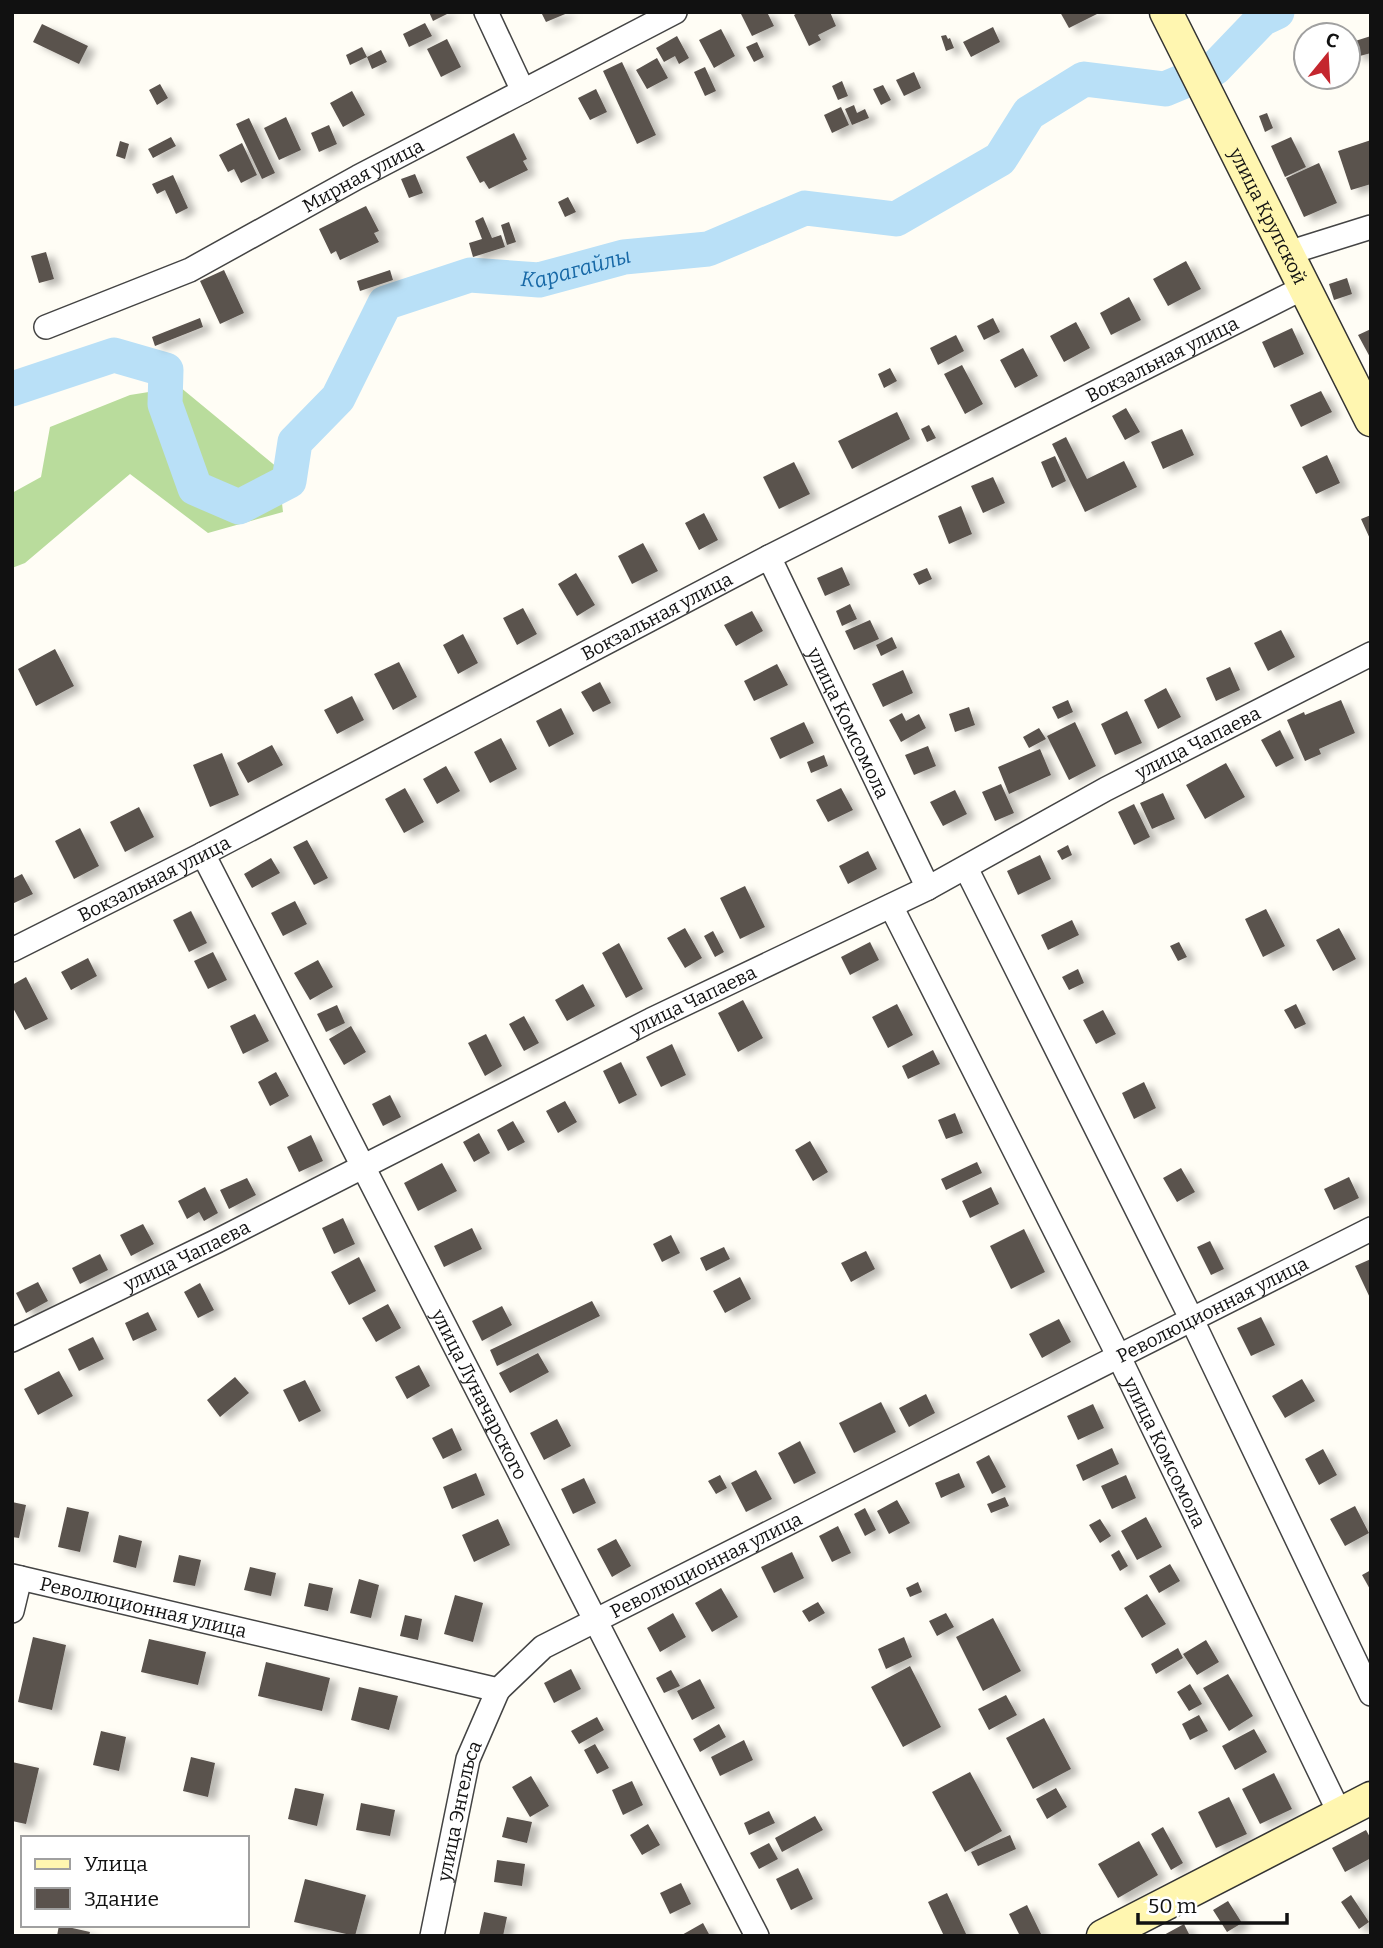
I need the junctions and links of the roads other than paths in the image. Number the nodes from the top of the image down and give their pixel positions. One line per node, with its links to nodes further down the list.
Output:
1 (486, 12): 4 (street)
2 (675, 12): 4 (street, Мирная улица)
3 (1170, 19): 6 (main road, улица Крупской)
4 (523, 91): 8 (street, Мирная улица)
5 (1371, 227): 6 (street)
6 (1288, 253): 7 (main road, улица Крупской)
7 (1305, 287): 9 (main road, улица Крупской); 10 (street, Вокзальная улица)
8 (46, 327)
9 (1371, 420)
10 (769, 557): 12 (street, Вокзальная улица); 14 (street, улица Комсомола)
11 (1371, 654): 13 (street, улица Чапаева)
12 (203, 854): 16 (street, Вокзальная улица); 17 (street, улица Луначарского)
13 (966, 868): 14 (street, улица Чапаева); 19 (street)
14 (928, 888): 15 (street, улица Чапаева)
15 (891, 906): 17 (street, улица Чапаева); 21 (street, улица Комсомола)
16 (12, 950)
17 (365, 1165): 20 (street, улица Чапаева); 24 (street, улица Луначарского)
18 (1371, 1229): 19 (street, Революционная улица)
19 (1192, 1320): 21 (street, Революционная улица); 26 (street)
20 (12, 1340)
21 (1119, 1357): 24 (street, Революционная улица); 28 (street, улица Комсомола)
22 (16, 1577): 23 (street); 25 (street, Революционная улица)
23 (12, 1611)
24 (594, 1621): 25 (street, Революционная улица); 30 (street, улица Луначарского)
25 (498, 1690): 29 (street, улица Энгельса)
26 (1371, 1694)
27 (1371, 1798): 28 (main road)
28 (1340, 1814): 31 (main road)
29 (432, 1936)
30 (757, 1936)
31 (1103, 1936)

